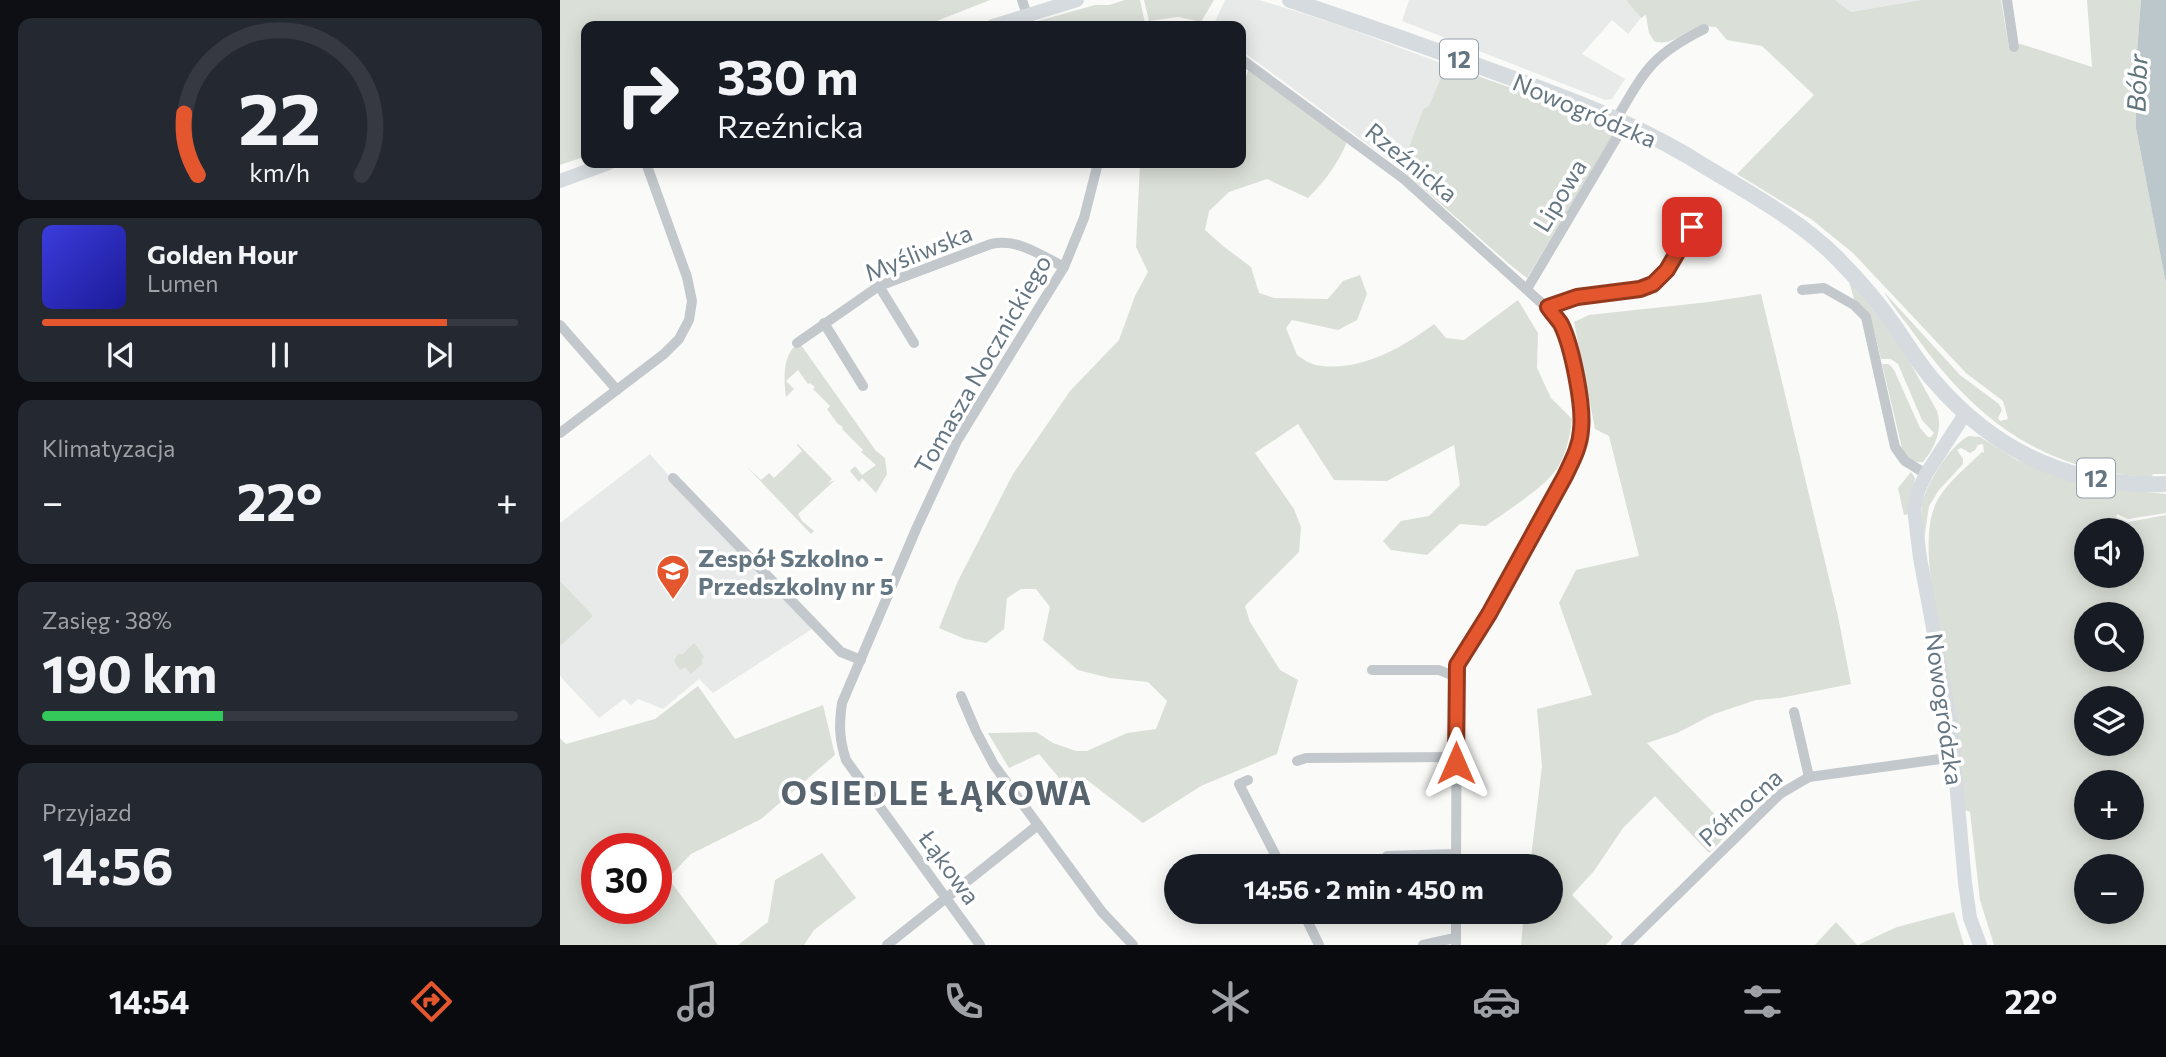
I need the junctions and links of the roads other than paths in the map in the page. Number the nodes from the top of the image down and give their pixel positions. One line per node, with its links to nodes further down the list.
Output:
1 (1022, 0): 5 (street)
2 (1077, 0): 5 (main road)
3 (1290, 0): 10 (main road, Nowogródzka / 12)
4 (2007, 0): 8 (street)
5 (1027, 15): 6 (main road)
6 (1008, 21)
7 (1704, 29): 10 (street, Lipowa)
8 (2014, 47)
9 (1246, 63): 18 (street, Rzeźnicka)
10 (1621, 120): 18 (street, Lipowa); 27 (main road, Nowogródzka / 12)
11 (595, 168): 14 (main road)
12 (648, 168): 26 (street)
13 (1097, 168): 16 (street, Tomasza Nocznickiego)
14 (560, 181)
15 (1692, 227): 20 (street)
16 (1064, 267): 17 (street, Myśliwska); 32 (street, Tomasza Nocznickiego)
17 (878, 286): 21 (street, Myśliwska); 24 (street)
18 (1527, 289): 20 (street, Rzeźnicka)
19 (1802, 290): 29 (street)
20 (1548, 307): 34 (street, Rzeźnicka)
21 (824, 323): 23 (street, Myśliwska); 25 (street)
22 (560, 325): 26 (street)
23 (797, 343)
24 (914, 343)
25 (863, 387)
26 (617, 390): 28 (street)
27 (1965, 414): 29 (main road, Nowogródzka); 31 (main road, 12)
28 (560, 433)
29 (1926, 474): 39 (main road, Nowogródzka)
30 (673, 478): 32 (street)
31 (2158, 484)
32 (861, 660): 36 (street, Tomasza Nocznickiego)
33 (1372, 670): 34 (street)
34 (1456, 677): 38 (street, Rzeźnicka)
35 (961, 696): 43 (street)
36 (842, 703): 46 (street, Łąkowa)
37 (1794, 712): 41 (street)
38 (1455, 757): 40 (street); 45 (street, Rzeźnicka)
39 (1955, 757): 41 (street, Północna); 55 (main road, Nowogródzka)
40 (1297, 761)
41 (1809, 777): 54 (street, Północna)
42 (1248, 779): 44 (street)
43 (1038, 825): 46 (street); 51 (street)
44 (1275, 854)
45 (1456, 854)
46 (946, 896): 49 (street); 50 (street, Łąkowa)
47 (1309, 924): 52 (street)
48 (1456, 941): 53 (street)
49 (887, 945)
50 (980, 945)
51 (1133, 945)
52 (1319, 945)
53 (1423, 945)
54 (1626, 945)
55 (1980, 945)

